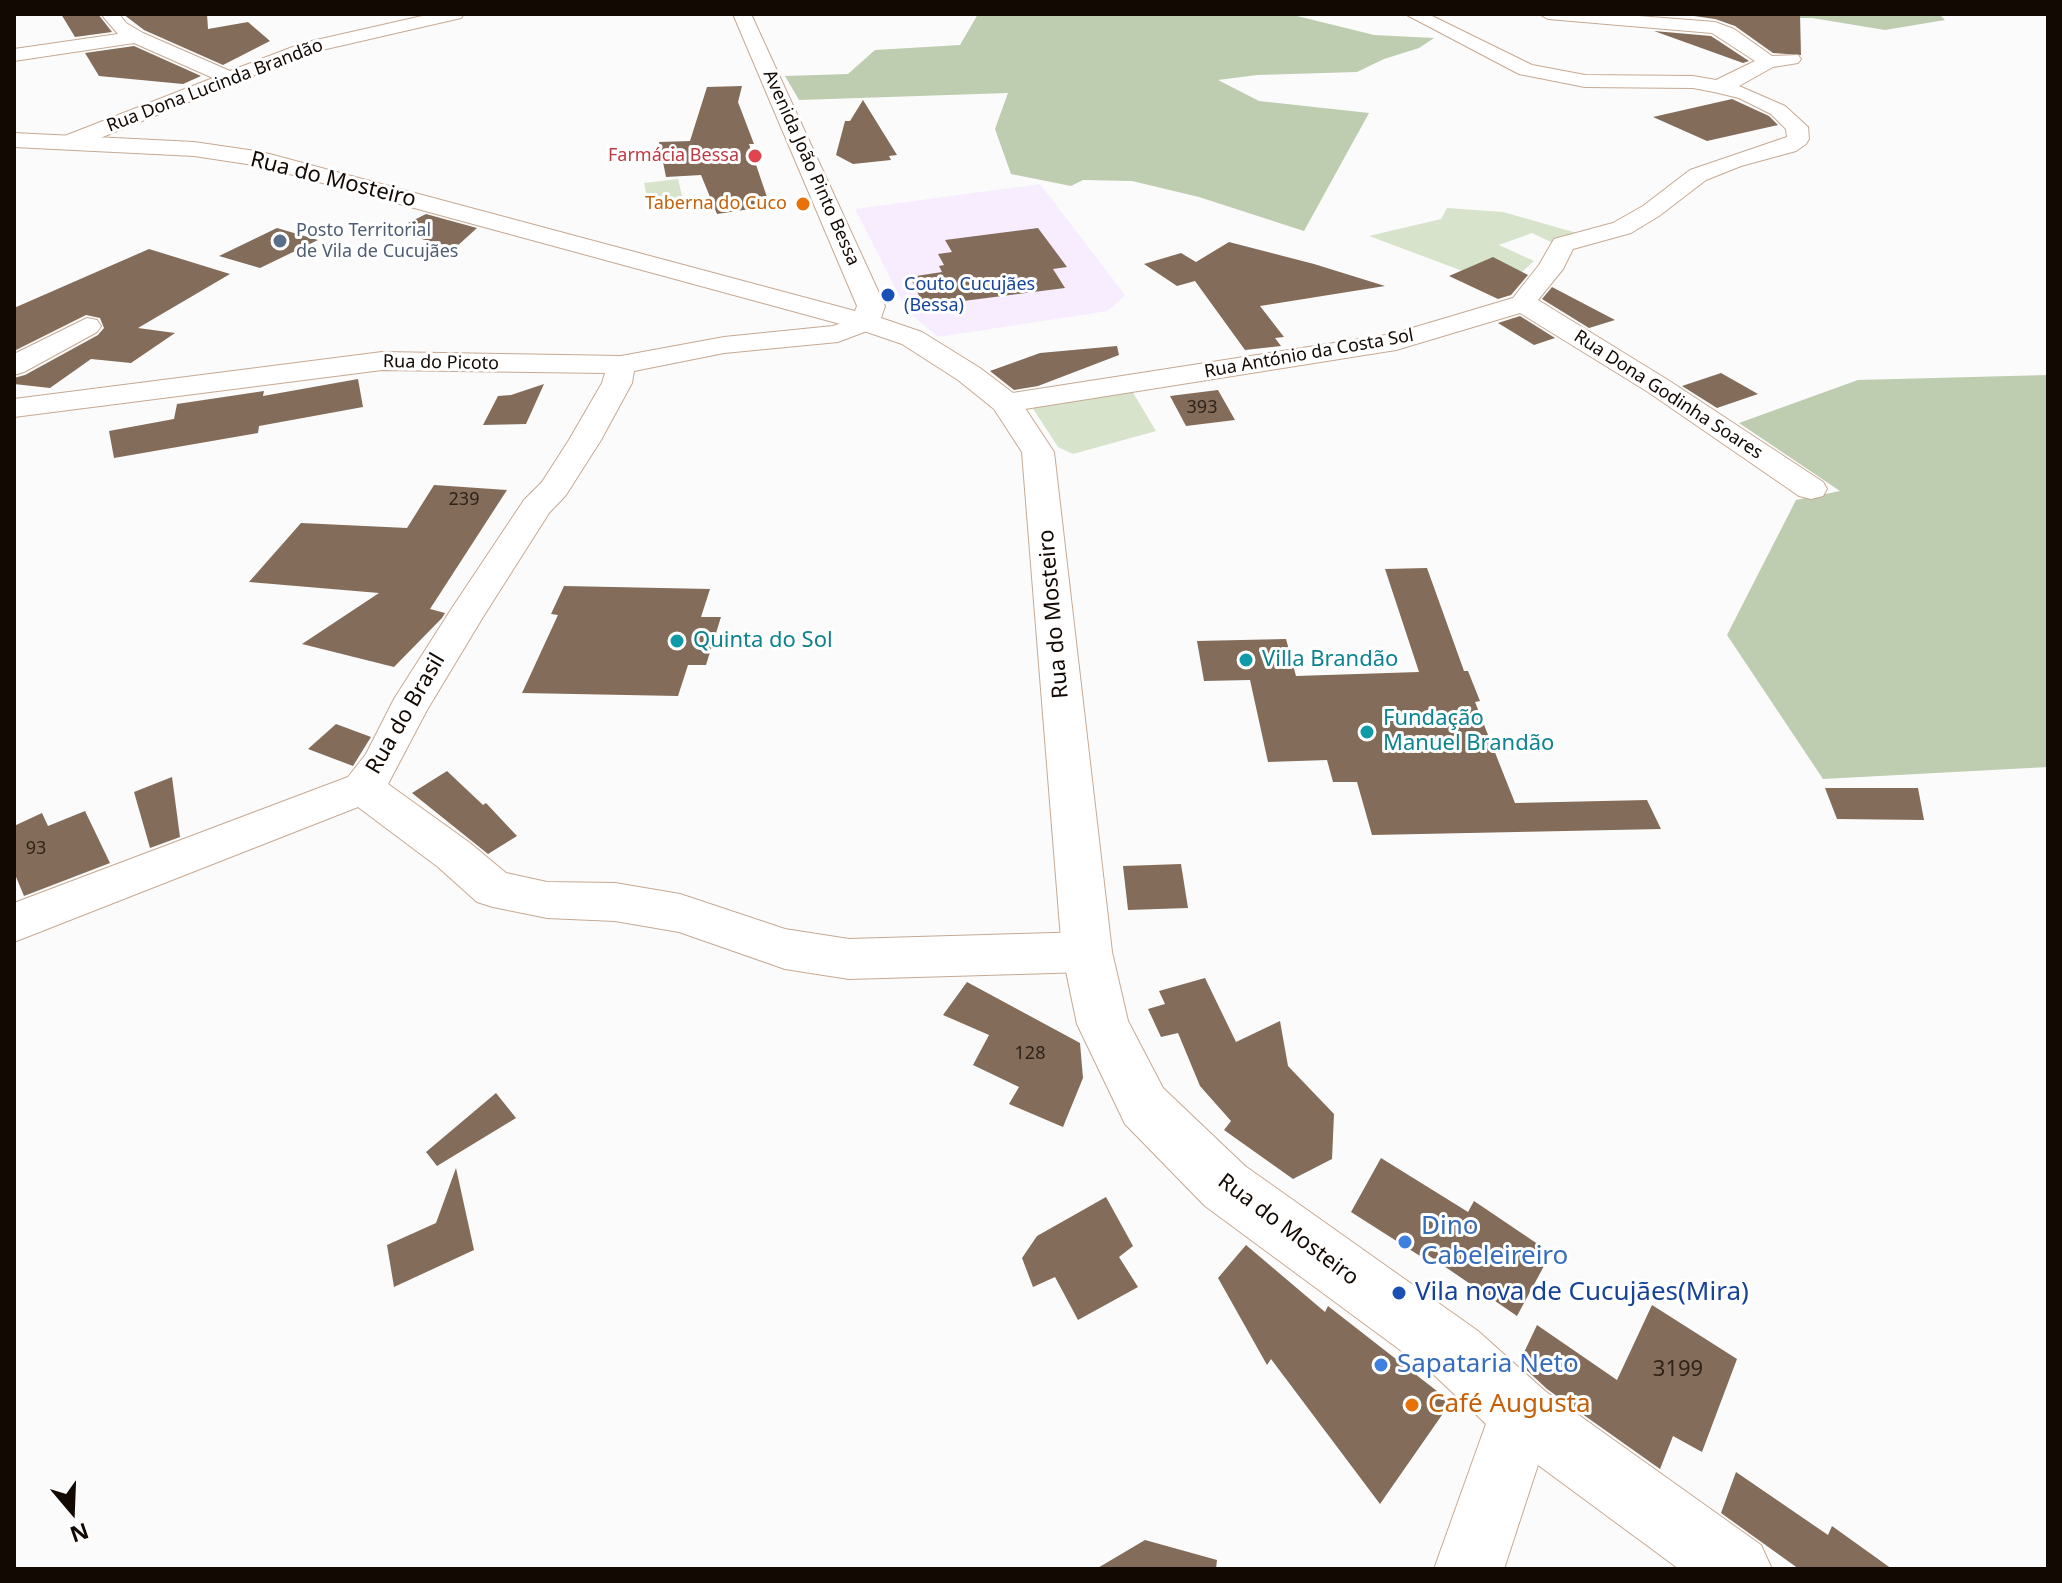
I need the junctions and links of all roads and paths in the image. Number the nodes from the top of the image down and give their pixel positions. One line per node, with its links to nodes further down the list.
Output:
1 (110, 14): 6 (street)
2 (455, 14): 8 (street, Rua Dona Lucinda Brandão)
3 (742, 14): 13 (main road, Avenida João Pinto Bessa)
4 (1414, 14): 9 (street)
5 (1548, 14): 9 (street)
6 (136, 37): 7 (street); 8 (street)
7 (14, 55)
8 (229, 78): 11 (street, Rua Dona Lucinda Brandão)
9 (1716, 86): 12 (street)
10 (19, 142): 11 (main road, Rua do Mosteiro)
11 (70, 142): 13 (main road, Rua do Mosteiro)
12 (1523, 303): 17 (street, Rua António da Costa Sol); 19 (street, Rua Dona Godinha Soares)
13 (865, 322): 15 (street, Rua do Picoto); 17 (main road, Rua do Mosteiro)
14 (87, 326): 16 (street)
15 (621, 365): 18 (street, Rua do Picoto); 20 (street, Rua do Brasil)
16 (14, 366)
17 (1006, 403): 22 (main road, Rua do Mosteiro)
18 (14, 408)
19 (1811, 489)
20 (363, 788): 21 (street, Rua do Brasil); 22 (street)
21 (14, 923)
22 (1087, 952): 23 (main road, Rua do Mosteiro)
23 (1522, 1414): 24 (main road); 25 (main road, Rua do Mosteiro)
24 (1469, 1569)
25 (1737, 1569)

